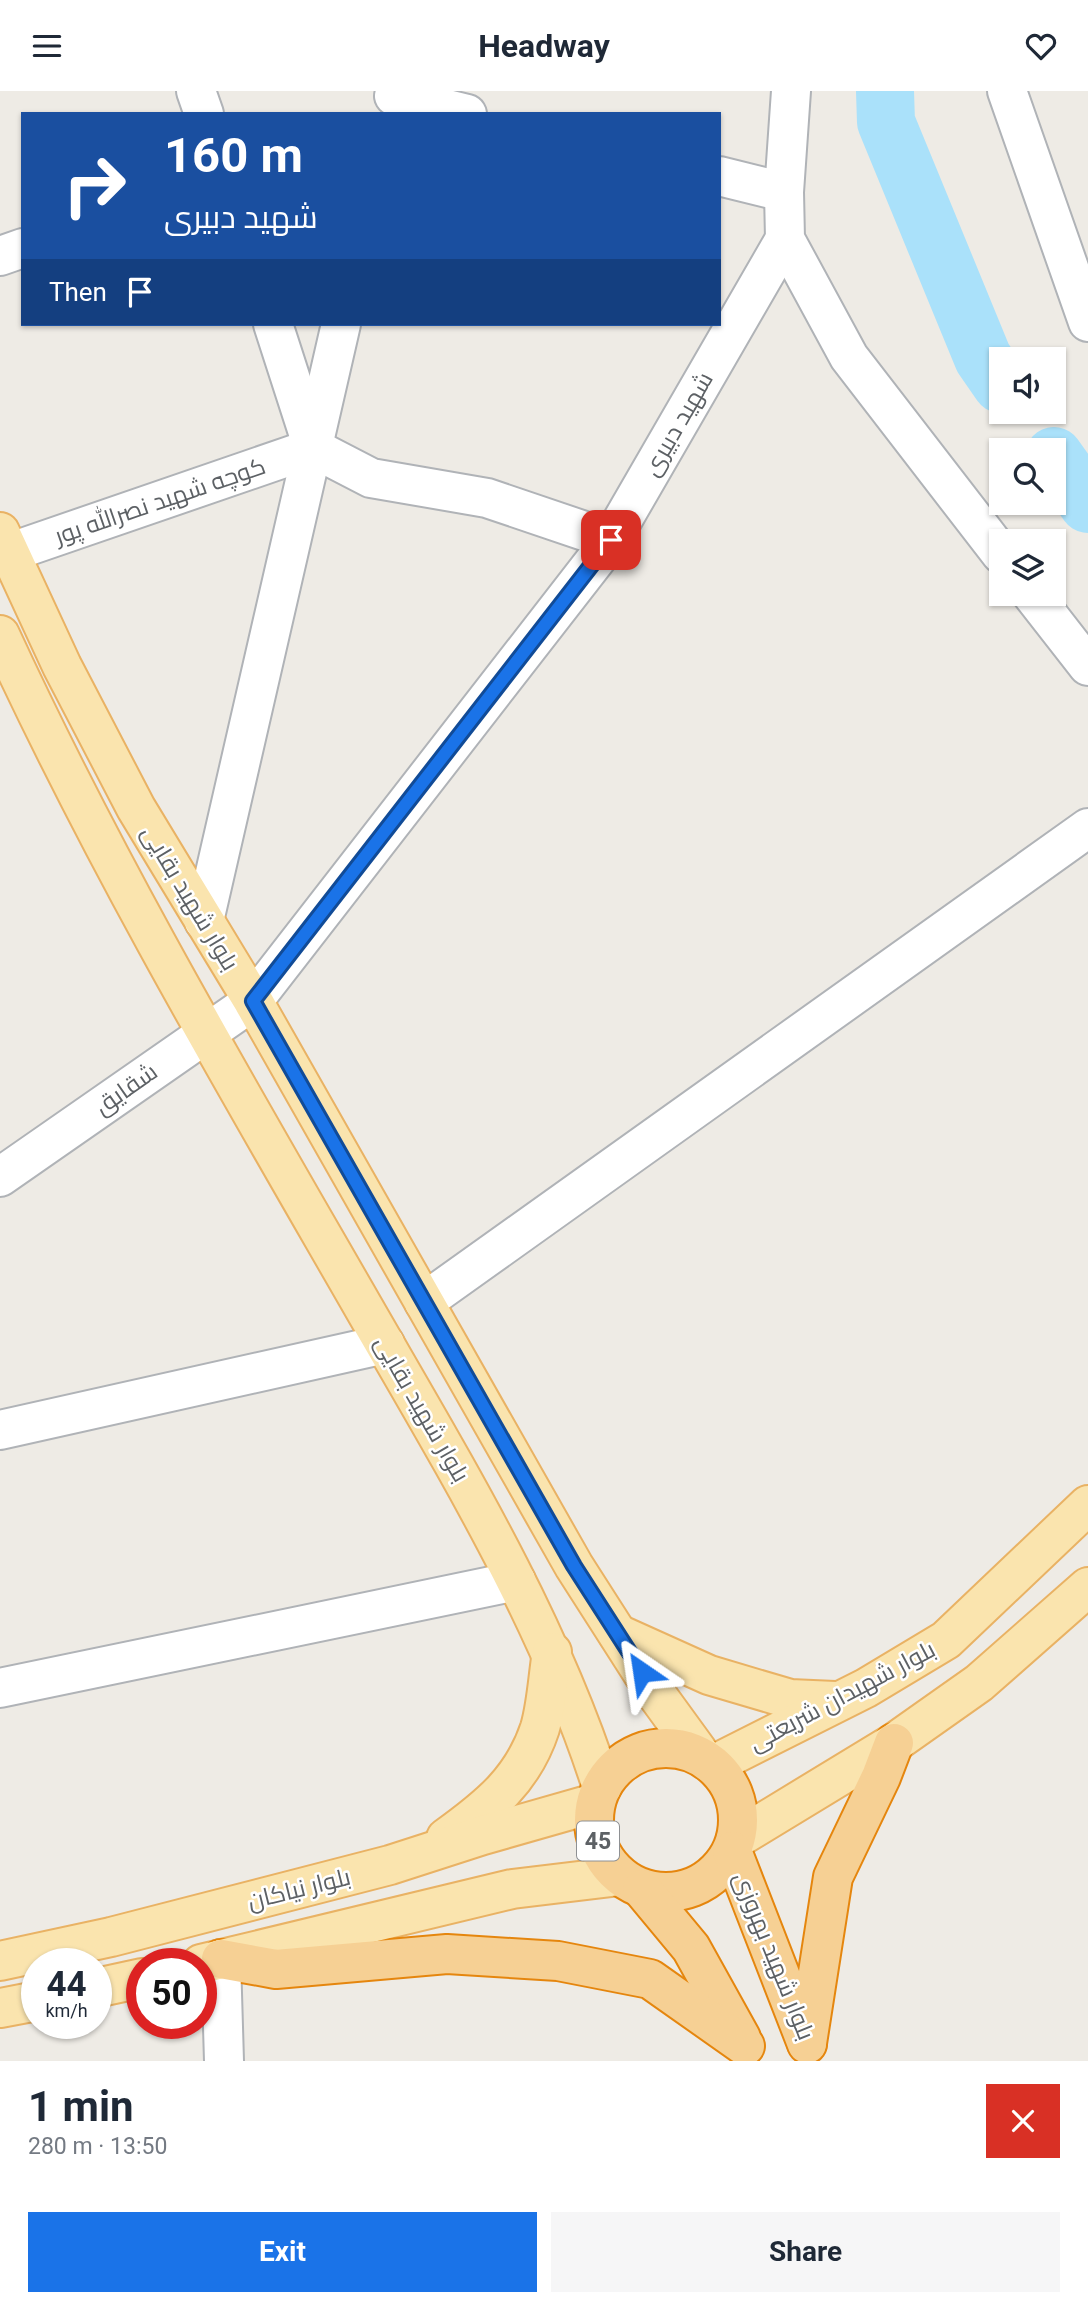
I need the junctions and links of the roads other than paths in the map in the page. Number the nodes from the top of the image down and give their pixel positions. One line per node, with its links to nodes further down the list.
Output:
1 (196, 91): 5 (street)
2 (791, 91): 8 (street)
3 (1007, 91): 12 (street)
4 (393, 100): 6 (street)
5 (203, 112)
6 (456, 112)
7 (721, 176): 8 (street)
8 (784, 192): 9 (street)
9 (785, 239): 16 (street); 17 (street, شهید دبیری)
10 (21, 249): 11 (street)
11 (0, 256)
12 (1088, 321)
13 (274, 326): 15 (street)
14 (341, 326): 15 (street)
15 (313, 448): 17 (street); 18 (street, کوچه شهید نصرالله پور); 23 (street)
16 (989, 538)
17 (611, 540): 24 (street, شهید دبیری)
18 (4, 543): 23 (main road, بلوار شهید بقایی)
19 (1041, 606): 21 (street)
20 (0, 635): 25 (main road, بلوار شهید بقایی)
21 (1088, 666)
22 (1088, 828): 27 (street)
23 (204, 921): 24 (main road, بلوار شهید بقایی)
24 (253, 1001): 25 (street, شقایق); 27 (main road, بلوار شهید بقایی)
25 (205, 1033): 26 (street, شقایق); 28 (main road, بلوار شهید بقایی)
26 (0, 1177)
27 (424, 1301): 33 (main road, بلوار شهید بقایی)
28 (385, 1344): 29 (street); 31 (main road, بلوار شهید بقایی)
29 (0, 1430)
30 (1088, 1505): 36 (main road, بلوار شهیدان شریعتی)
31 (516, 1581): 34 (main road, بلوار شهید بقایی); 35 (street)
32 (1088, 1587): 37 (main road)
33 (618, 1634): 36 (main road); 38 (main road, بلوار شهید بقایی)
34 (551, 1652): 39 (main road, بلوار شهید بقایی); 41 (main road)
35 (0, 1688)
36 (841, 1701): 38 (main road, بلوار شهیدان شریعتی)
37 (894, 1743): 40 (main road); 49 (highway)
38 (708, 1761): 39 (highway, 45); 40 (highway)
39 (599, 1795): 41 (main road, بلوار نیاکان / 45); 42 (highway, 45)
40 (734, 1845): 42 (highway, 45); 49 (highway, بلوار شهید بهروزی)
41 (422, 1855): 43 (main road, بلوار نیاکان / 45)
42 (631, 1882): 44 (main road, بلوار نیاکان / 45); 50 (highway, 45)
43 (0, 1961)
44 (217, 1961)
45 (217, 1963): 50 (highway)
46 (21, 2004): 47 (main road)
47 (0, 2008)
48 (217, 2008): 51 (street)
49 (812, 2052)
50 (750, 2054)
51 (224, 2061)

